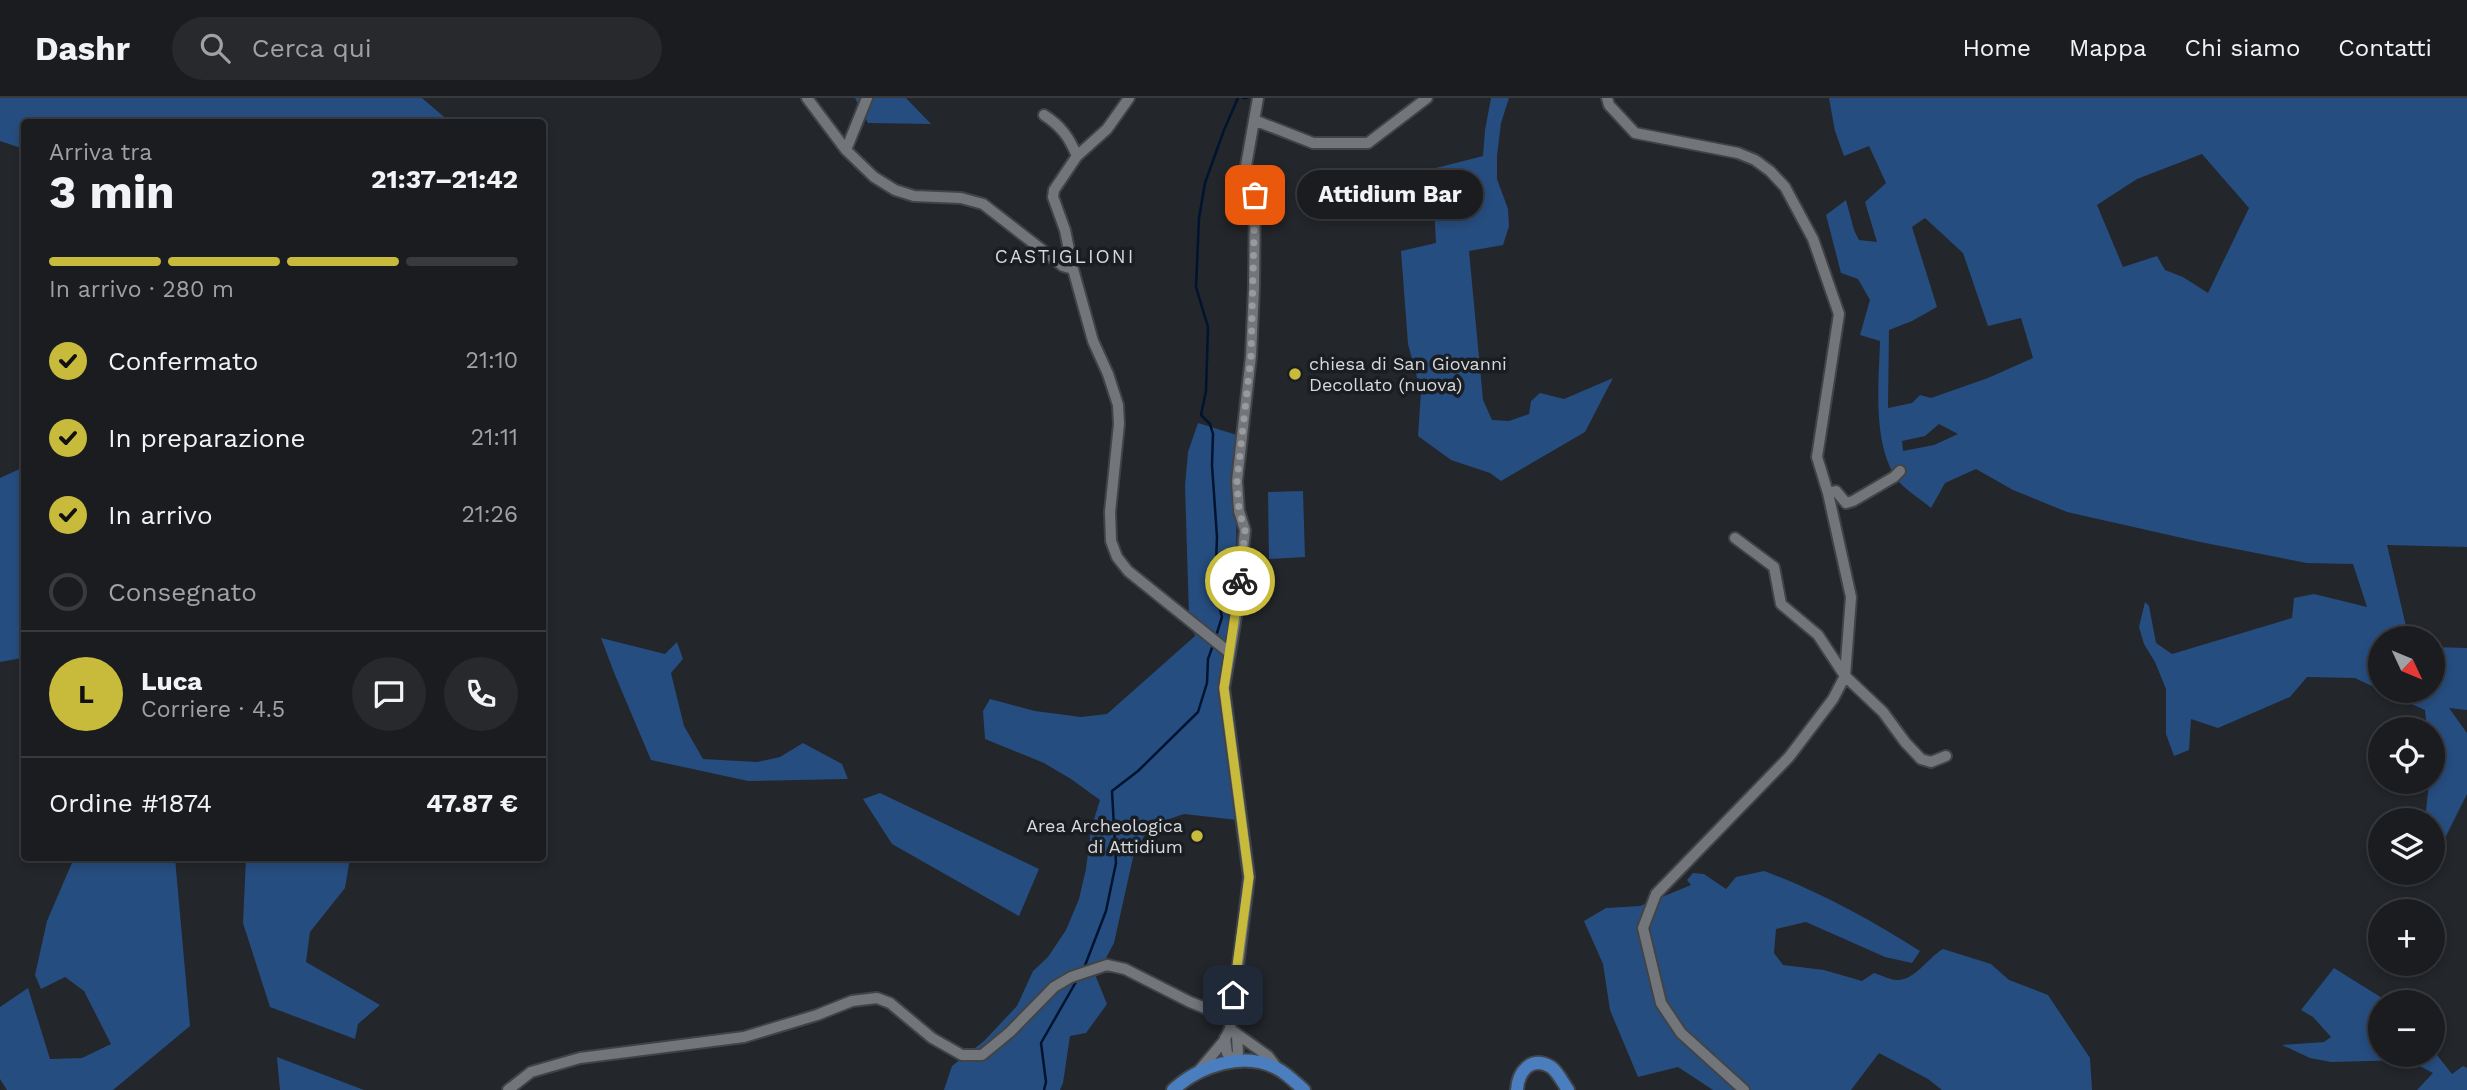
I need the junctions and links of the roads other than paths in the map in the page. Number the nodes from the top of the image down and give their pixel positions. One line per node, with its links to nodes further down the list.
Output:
1 (807, 98): 9 (street)
2 (867, 98): 9 (street)
3 (1129, 98): 10 (street)
4 (1258, 98): 8 (street)
5 (1427, 98): 8 (street)
6 (1607, 98): 13 (street)
7 (1044, 115): 10 (street)
8 (1254, 120): 15 (street)
9 (846, 150): 11 (street)
10 (1077, 156): 11 (street)
11 (1073, 269): 15 (street)
12 (1900, 471): 13 (street)
13 (1828, 493): 16 (street)
14 (1735, 538): 16 (street)
15 (1227, 651): 18 (street)
16 (1844, 676): 17 (street); 27 (street)
17 (1946, 756)
18 (1231, 1030): 19 (street); 20 (street); 21 (street); 22 (street)
19 (1234, 1062): 20 (main road); 21 (main road)
20 (1277, 1068): 24 (main road)
21 (1197, 1073): 23 (main road)
22 (509, 1090)
23 (1173, 1090)
24 (1304, 1090)
25 (1517, 1090): 26 (main road)
26 (1568, 1090)
27 (1744, 1090)

